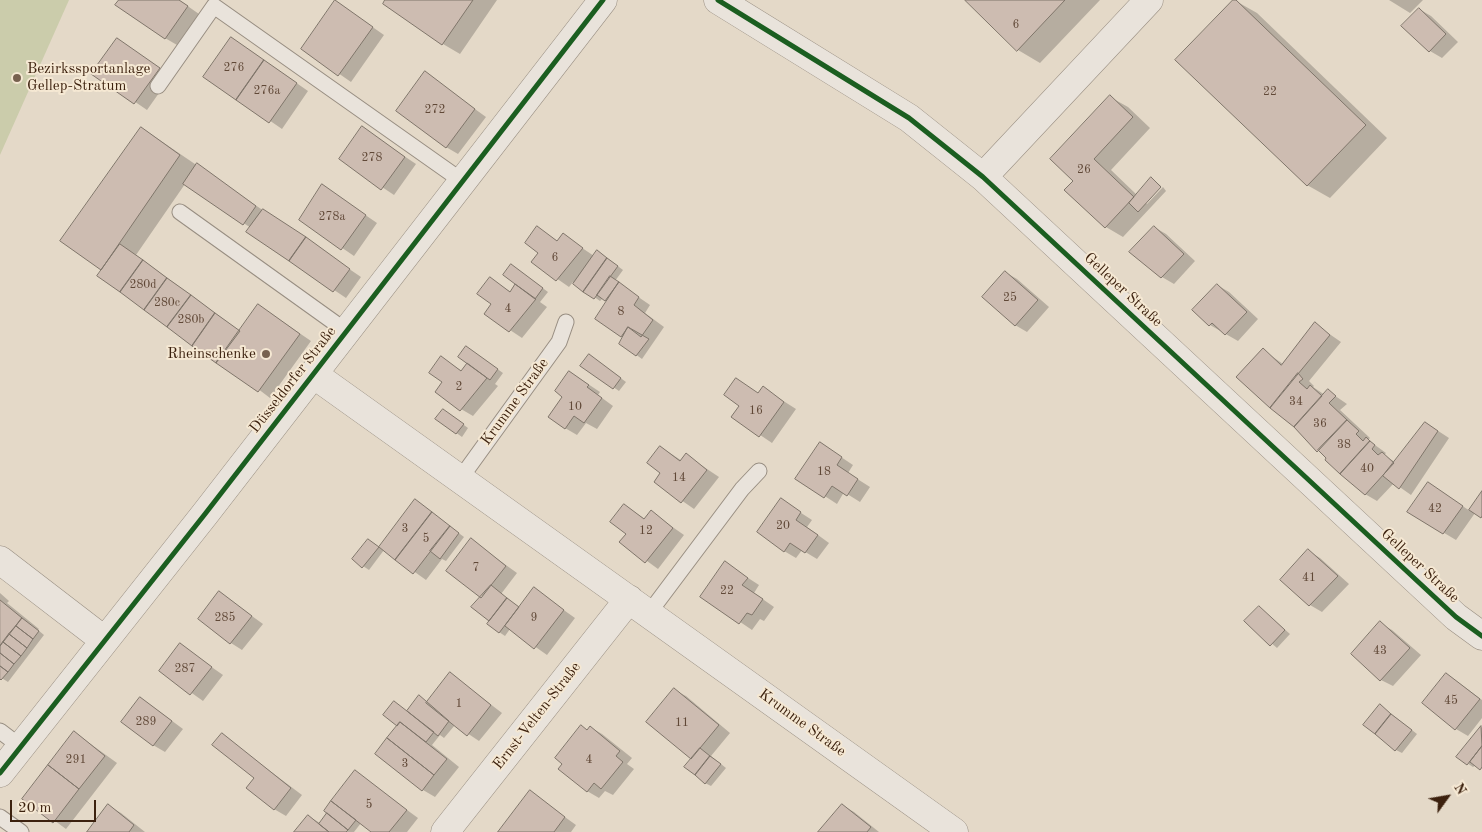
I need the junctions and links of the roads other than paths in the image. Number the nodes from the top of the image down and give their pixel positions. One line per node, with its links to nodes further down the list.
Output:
1 (603, 0): 6 (street, Düsseldorfer Straße)
2 (718, 0): 5 (street, Gelleper Straße)
3 (1148, 0): 5 (street)
4 (158, 86): 6 (lane)
5 (983, 177): 15 (street, Gelleper Straße)
6 (462, 181): 9 (street, Düsseldorfer Straße)
7 (180, 212): 9 (lane, Düsseldorfer Straße)
8 (566, 322): 12 (lane, Krumme Straße)
9 (346, 331): 10 (street, Düsseldorfer Straße)
10 (313, 374): 12 (street, Krumme Straße); 16 (street, Düsseldorfer Straße)
11 (759, 470): 14 (lane)
12 (460, 479): 14 (street, Krumme Straße)
13 (0, 560): 16 (street)
14 (639, 606): 20 (street, Krumme Straße); 22 (street, Ernst-Velten-Straße)
15 (1482, 636)
16 (104, 640): 17 (street, Düsseldorfer Straße)
17 (10, 739): 18 (street, Düsseldorfer Straße)
18 (0, 773)
19 (0, 817): 21 (lane)
20 (926, 824): 23 (street, Krumme Straße)
21 (21, 832)
22 (445, 832)
23 (954, 832)

